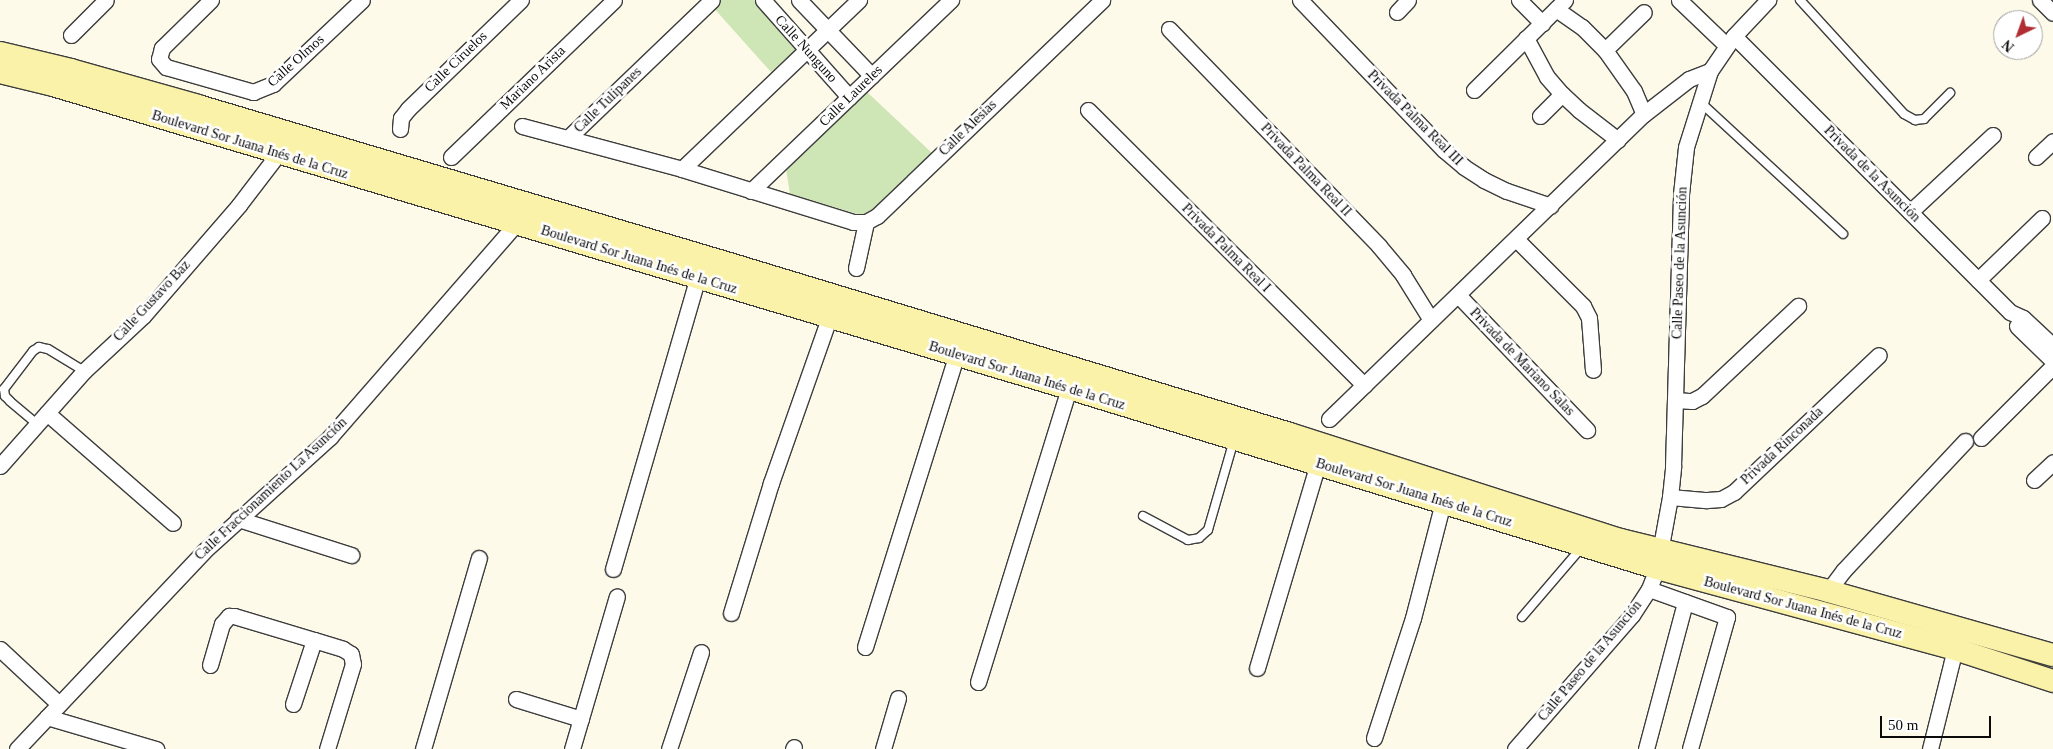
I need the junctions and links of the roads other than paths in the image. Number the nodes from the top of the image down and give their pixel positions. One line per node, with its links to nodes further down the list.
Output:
1 (106, 0): 25 (street)
2 (211, 0): 3 (street, Calle Olmos)
3 (362, 0)
4 (522, 0): 43 (street, Calle Ciruelos)
5 (614, 0): 49 (street, Mariano Arista)
6 (712, 0): 45 (street, Calle Tulipanes)
7 (763, 0): 27 (street, Calle Nunguno)
8 (799, 0): 27 (street, Calle Nunguno)
9 (858, 0): 27 (street)
10 (951, 0): 33 (street, Calle Laureles)
11 (1102, 0): 56 (street, Calle Alesias)
12 (1300, 0): 53 (street, Privada Palma Real III)
13 (1408, 0): 20 (street)
14 (1519, 0): 23 (street)
15 (1678, 0): 28 (street, Privada de la Asunción)
16 (1768, 0): 28 (street, Calle Paseo de la Asunción)
17 (1800, 0): 35 (lane)
18 (2040, 0): 22 (street)
19 (1561, 4): 23 (street); 29 (street)
20 (1396, 12)
21 (1644, 12): 29 (street)
22 (2053, 13)
23 (1542, 23): 26 (street)
24 (1169, 29): 67 (street, Privada Palma Real II)
25 (71, 35)
26 (1526, 38): 34 (street); 36 (street)
27 (817, 40): 33 (street, Calle Nunguno); 37 (street, Calle Nunguno); 51 (street)
28 (1731, 41): 31 (street, Calle Paseo de la Asunción); 54 (street, Privada de la Asunción)
29 (1605, 50): 40 (street)
30 (0, 53): 95 (main road, Boulevard Sor Juana Inés de la Cruz)
31 (1710, 71): 38 (street, Calle Paseo de la Asunción); 40 (street)
32 (0, 72): 48 (main road, Boulevard Sor Juana Inés de la Cruz)
33 (872, 76): 37 (street, Calle Laureles)
34 (1474, 90)
35 (1950, 93)
36 (1562, 94): 41 (street); 46 (street)
37 (849, 97): 52 (street, Calle Laureles)
38 (1699, 101): 58 (lane); 76 (street, Calle Paseo de la Asunción)
39 (1088, 110): 74 (street, Privada Palma Real I)
40 (1644, 114): 46 (street)
41 (1540, 116)
42 (522, 126): 45 (street)
43 (400, 130)
44 (1993, 135): 54 (street)
45 (568, 138): 51 (street, Calle Tulipanes)
46 (1618, 140): 53 (street)
47 (2053, 141): 50 (street)
48 (278, 154): 57 (main road, Boulevard Sor Juana Inés de la Cruz); 73 (street, Calle Gustavo Baz)
49 (452, 157)
50 (2036, 157)
51 (682, 169): 52 (street, Calle Tulipanes)
52 (751, 191): 56 (street, Calle Tulipanes)
53 (1551, 206): 59 (street)
54 (1910, 212): 62 (street, Privada de la Asunción)
55 (2042, 218): 62 (street)
56 (866, 222): 60 (street)
57 (517, 223): 61 (main road, Boulevard Sor Juana Inés de la Cruz); 90 (street, Calle Fraccionamiento La Asunción)
58 (1843, 234)
59 (1516, 239): 63 (street); 72 (street)
60 (856, 268)
61 (698, 277): 66 (main road, Boulevard Sor Juana Inés de la Cruz); 96 (street)
62 (1978, 280): 65 (street, Privada de la Asunción)
63 (1458, 295): 67 (street); 79 (street, Privada de Mariano Salas)
64 (1798, 306): 76 (street)
65 (2010, 312): 68 (street, Privada de la Asunción); 71 (street, Privada de la Asunción)
66 (829, 318): 69 (main road, Boulevard Sor Juana Inés de la Cruz); 101 (street)
67 (1432, 320): 74 (street)
68 (2053, 346)
69 (957, 354): 75 (main road, Boulevard Sor Juana Inés de la Cruz); 104 (street)
70 (1879, 355): 87 (street, Privada Rinconada)
71 (2052, 368): 81 (street)
72 (1593, 370)
73 (84, 371): 77 (street, Calle Gustavo Baz); 77 (lane)
74 (1364, 385): 78 (street)
75 (1069, 388): 80 (main road, Boulevard Sor Juana Inés de la Cruz); 112 (street)
76 (1676, 400): 87 (street, Calle Paseo de la Asunción)
77 (42, 418): 85 (street, Calle Gustavo Baz); 91 (street)
78 (1329, 419)
79 (1587, 430)
80 (1234, 438): 84 (main road, Boulevard Sor Juana Inés de la Cruz); 89 (lane)
81 (1981, 438)
82 (1965, 441): 98 (street)
83 (2053, 462): 86 (street)
84 (1318, 463): 88 (main road, Boulevard Sor Juana Inés de la Cruz); 110 (street)
85 (0, 466)
86 (2034, 480)
87 (1670, 497): 95 (street, Calle Paseo de la Asunción)
88 (1443, 502): 92 (main road, Boulevard Sor Juana Inés de la Cruz); 119 (street)
89 (1143, 516)
90 (238, 519): 93 (street); 115 (street, Calle Fraccionamiento La Asunción)
91 (173, 523)
92 (1584, 546): 95 (main road, Boulevard Sor Juana Inés de la Cruz); 102 (lane)
93 (351, 555)
94 (479, 558): 123 (street)
95 (1659, 559): 97 (street, Calle Paseo de la Asunción); 98 (main road, Boulevard Sor Juana Inés de la Cruz); 106 (main road, Boulevard Sor Juana Inés de la Cruz)
96 (613, 569)
97 (1649, 589): 100 (street); 127 (street, Calle Paseo de la Asunción)
98 (1828, 591): 108 (main road, Boulevard Sor Juana Inés de la Cruz)
99 (618, 596): 118 (street)
100 (1685, 602): 128 (street); 129 (street)
101 (732, 613)
102 (1522, 617)
103 (314, 640): 109 (street); 116 (street); 122 (street)
104 (865, 647)
105 (0, 648): 115 (street)
106 (1955, 649): 111 (main road, Boulevard Sor Juana Inés de la Cruz); 130 (street)
107 (701, 652): 125 (street)
108 (2053, 655)
109 (210, 665)
110 (1257, 668)
111 (2053, 681)
112 (978, 682)
113 (898, 698): 126 (street)
114 (516, 699): 118 (street)
115 (59, 704): 117 (street, Calle Fraccionamiento La Asunción)
116 (293, 704)
117 (47, 717): 120 (street, Calle Fraccionamiento La Asunción); 121 (street)
118 (581, 719): 124 (street)
119 (1374, 738)
120 (17, 749)
121 (156, 749)
122 (328, 749)
123 (422, 749)
124 (572, 749)
125 (669, 749)
126 (883, 749)
127 (1515, 749)
128 (1646, 749)
129 (1690, 749)
130 (1930, 749)

